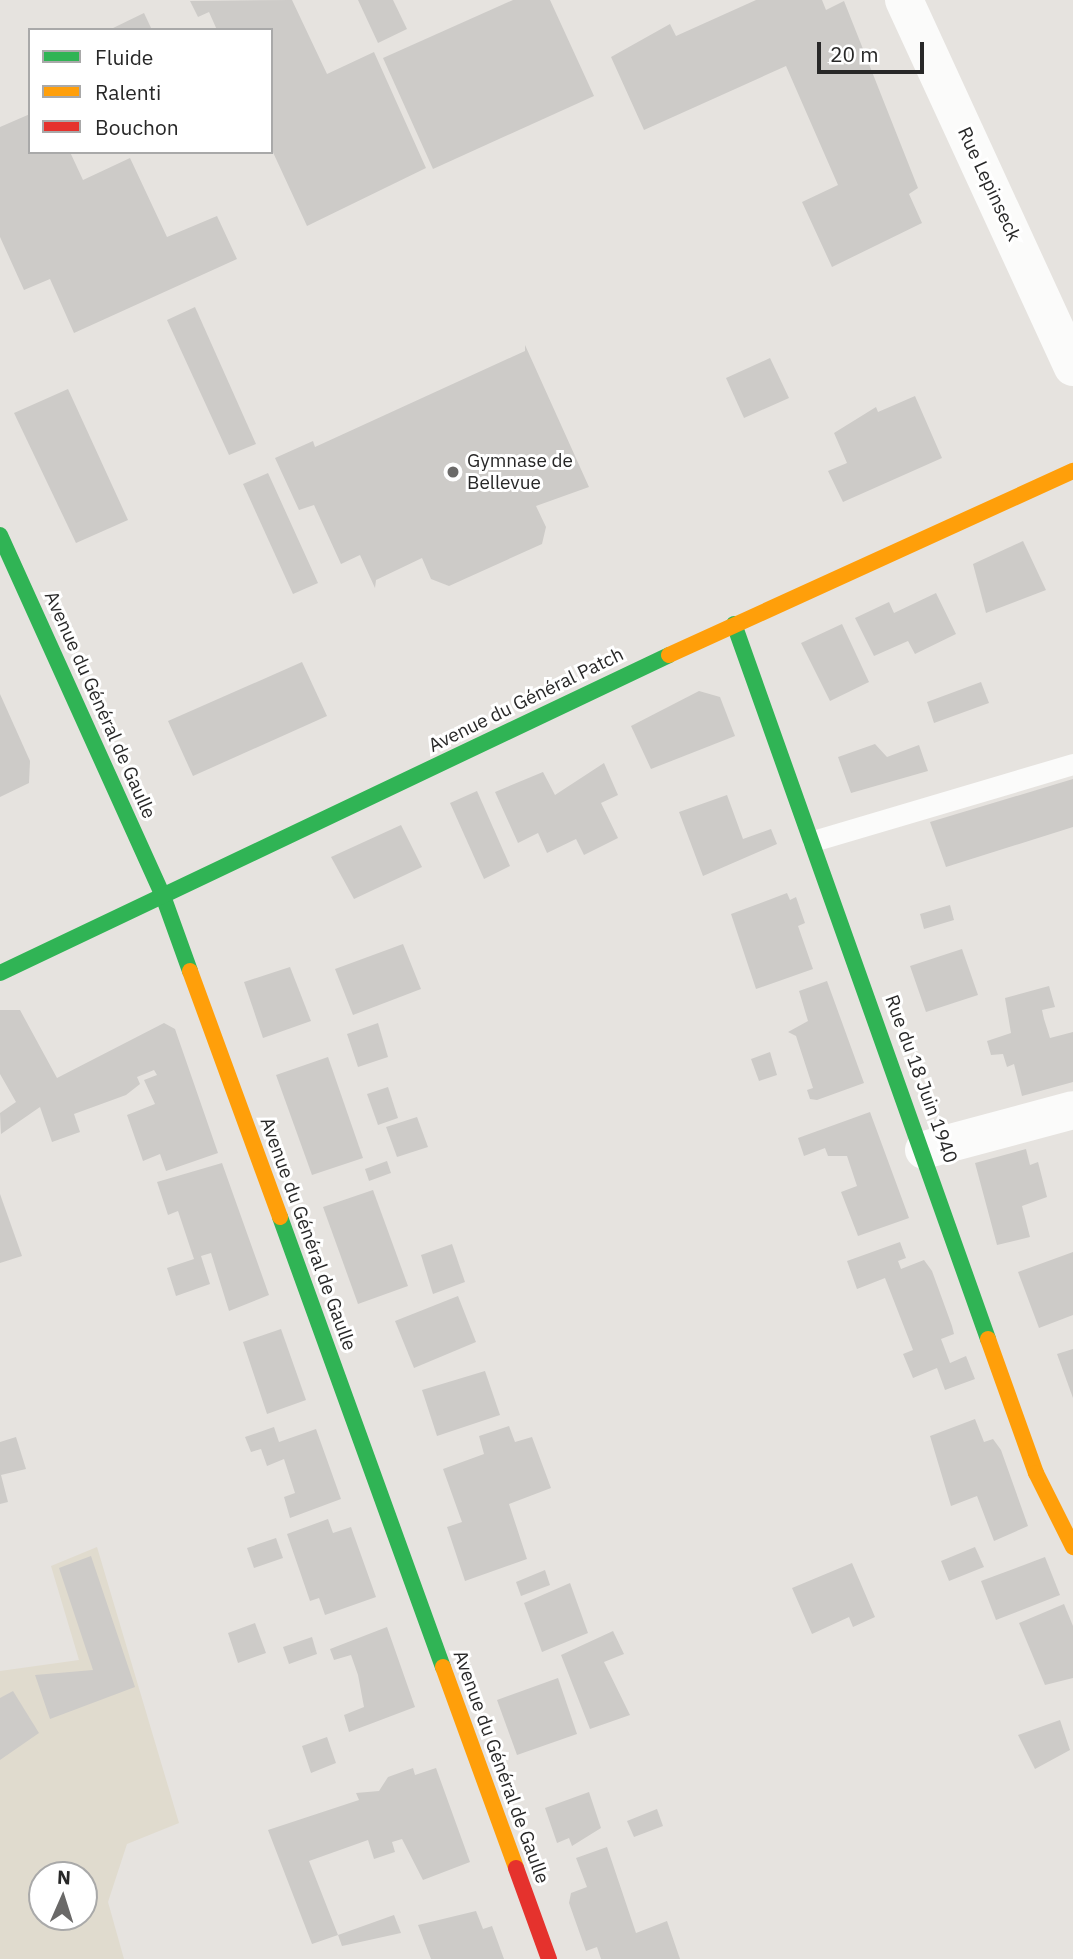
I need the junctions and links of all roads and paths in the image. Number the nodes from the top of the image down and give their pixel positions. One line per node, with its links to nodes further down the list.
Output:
1 (905, 0): 2 (street, Rue Lepinseck)
2 (1073, 367)
3 (1073, 471): 5 (street, Avenue du Général Patch)
4 (0, 535): 8 (street, Avenue du Général de Gaulle)
5 (734, 624): 7 (street, Rue du 18 Juin 1940); 8 (street, Avenue du Général Patch)
6 (1073, 764): 7 (lane)
7 (813, 841): 11 (street, Rue du 18 Juin 1940)
8 (163, 896): 9 (street, Avenue du Général Patch); 13 (street, Avenue du Général de Gaulle)
9 (0, 973)
10 (1073, 1110): 11 (street)
11 (924, 1150): 12 (street, Rue du 18 Juin 1940)
12 (1073, 1547)
13 (549, 1959)

